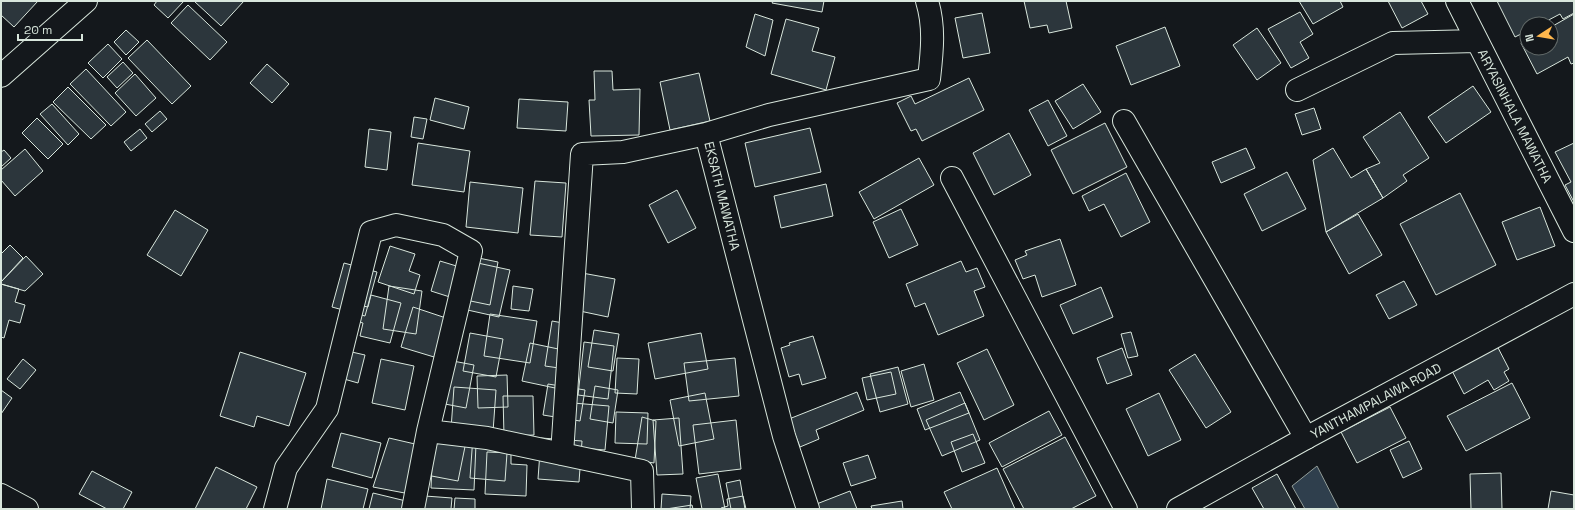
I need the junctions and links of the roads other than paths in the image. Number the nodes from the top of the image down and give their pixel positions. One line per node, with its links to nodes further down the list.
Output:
1 (86, 1): 5 (main road)
2 (927, 1): 8 (main road, EKSATH MAWATHA)
3 (1457, 1): 4 (main road, ARYASINHALA MAWATHA)
4 (1477, 41): 6 (main road); 10 (main road, ARYASINHALA MAWATHA)
5 (1, 76)
6 (1296, 90)
7 (1124, 121): 13 (main road)
8 (706, 134): 14 (main road); 20 (main road, EKSATH MAWATHA)
9 (952, 178): 21 (main road)
10 (1574, 231)
11 (1574, 294): 13 (main road, YANTHAMPALAWA ROAD)
12 (428, 431): 14 (main road); 17 (main road); 18 (main road)
13 (1306, 438): 22 (main road, YANTHAMPALAWA ROAD)
14 (562, 454): 19 (main road)
15 (1, 495): 16 (main road)
16 (27, 509)
17 (275, 509)
18 (413, 509)
19 (643, 509)
20 (808, 509)
21 (1126, 509)
22 (1178, 509)

